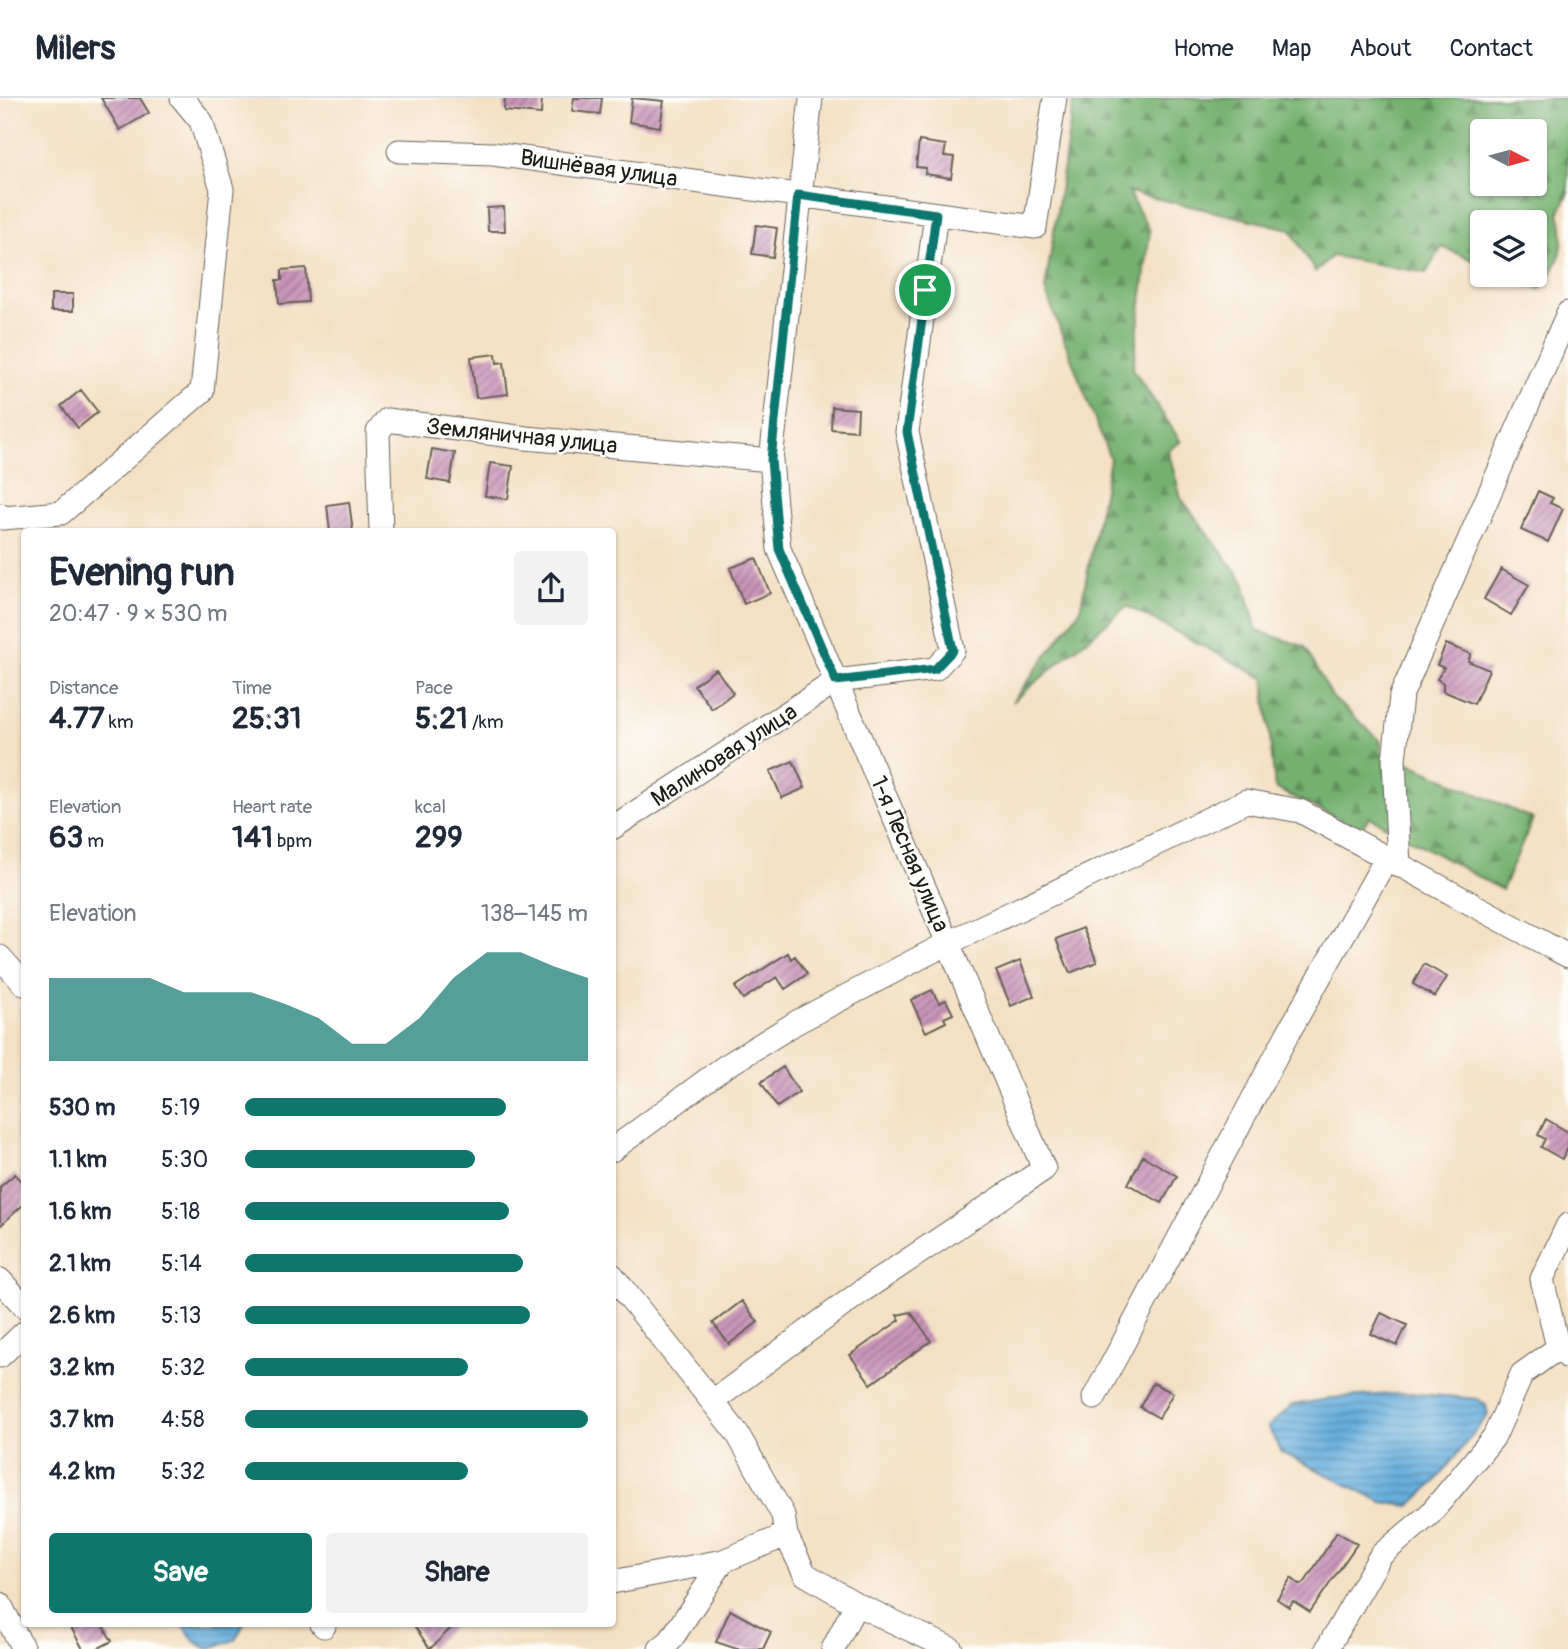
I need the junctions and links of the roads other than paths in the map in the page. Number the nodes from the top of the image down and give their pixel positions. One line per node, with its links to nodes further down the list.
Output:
1 (182, 98): 9 (street)
2 (811, 98): 5 (street, 1-я Лесная улица)
3 (1055, 98): 6 (street, Вишнёвая улица)
4 (398, 151): 5 (street, Вишнёвая улица)
5 (798, 195): 6 (street, Вишнёвая улица); 8 (street, 1-я Лесная улица)
6 (936, 214): 11 (street)
7 (1568, 313): 13 (street)
8 (771, 460): 10 (street, Земляничная улица); 11 (street, 1-я Лесная улица)
9 (0, 515)
10 (381, 528)
11 (836, 681): 12 (street, Малиновая улица); 14 (street, 1-я Лесная улица)
12 (616, 825)
13 (1393, 862): 14 (street, 1-я Лесная улица); 15 (street, 1-я Лесная улица); 26 (street)
14 (948, 943): 18 (street); 27 (street)
15 (1568, 956)
16 (0, 957): 17 (street)
17 (21, 981)
18 (616, 1147)
19 (1568, 1225): 24 (street)
20 (0, 1280): 22 (street)
21 (616, 1280): 27 (street)
22 (21, 1303)
23 (21, 1336): 25 (street)
24 (1563, 1353): 37 (street)
25 (0, 1356)
26 (1094, 1398)
27 (713, 1401): 28 (street)
28 (786, 1535): 29 (street); 32 (street)
29 (723, 1561): 30 (street); 33 (street)
30 (616, 1581)
31 (0, 1604): 34 (street)
32 (856, 1604): 35 (street); 36 (street)
33 (667, 1646)
34 (23, 1649)
35 (833, 1649)
36 (951, 1649)
37 (1327, 1649)

